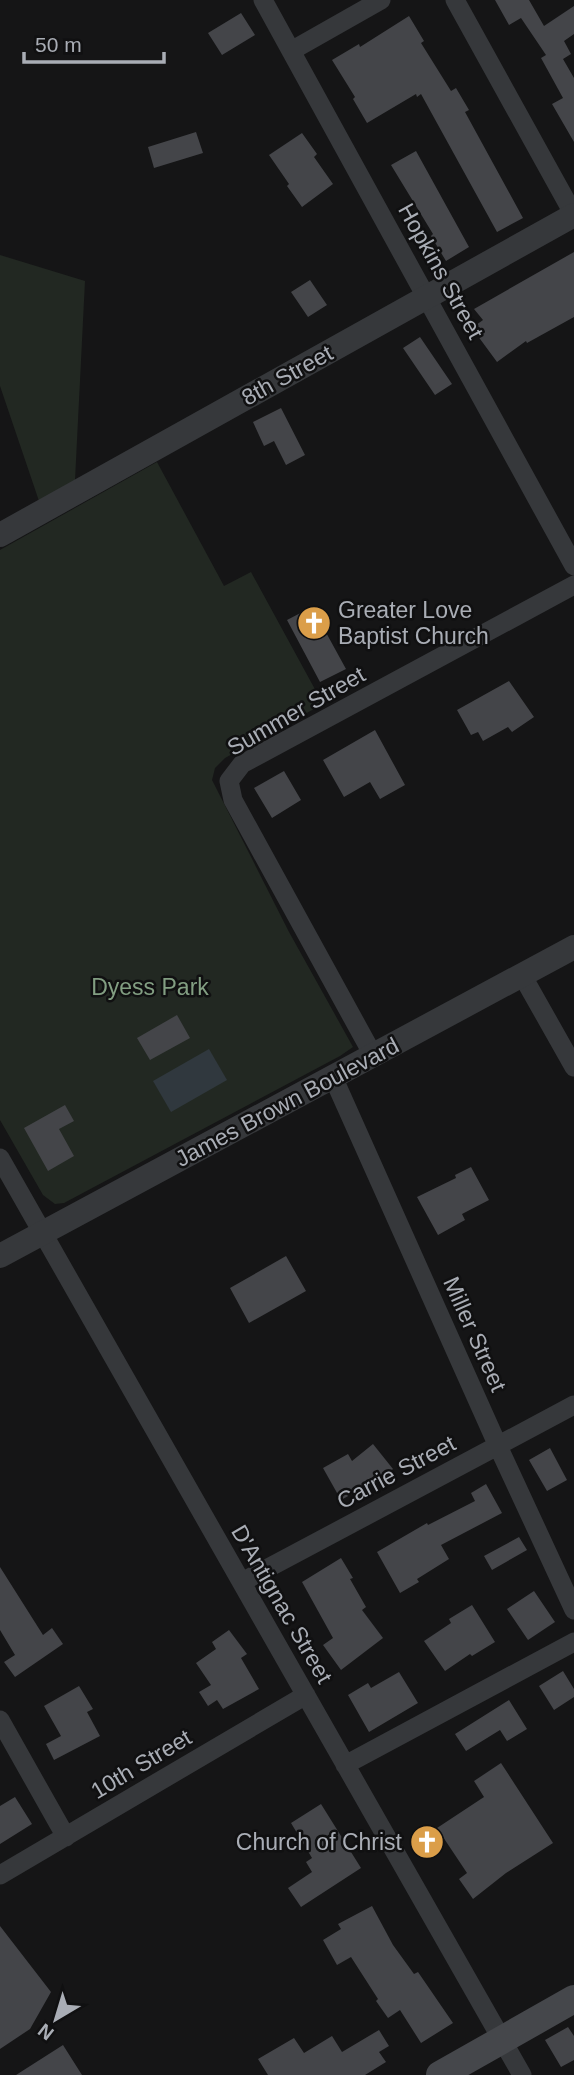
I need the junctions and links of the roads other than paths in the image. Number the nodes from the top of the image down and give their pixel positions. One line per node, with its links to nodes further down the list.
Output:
1 (263, 0): 4 (street, Hopkins Street)
2 (381, 0): 4 (street)
3 (455, 0): 5 (street)
4 (291, 51): 6 (street, Hopkins Street)
5 (574, 215): 6 (street, 8th Street)
6 (427, 297): 7 (street, 8th Street); 8 (street, Hopkins Street)
7 (0, 535)
8 (574, 566)
9 (574, 585): 12 (street, Summer Street)
10 (574, 947): 11 (street, James Brown Boulevard)
11 (522, 975): 12 (street, James Brown Boulevard); 13 (street)
12 (373, 1055): 14 (street, James Brown Boulevard)
13 (574, 1067)
14 (333, 1077): 16 (street, James Brown Boulevard); 19 (street, Miller Street)
15 (0, 1158): 16 (street, D'Antignac Street)
16 (43, 1233): 17 (street, James Brown Boulevard); 20 (street, D'Antignac Street)
17 (0, 1256)
18 (574, 1405): 19 (street, Carrie Street)
19 (498, 1446): 20 (street, Carrie Street); 21 (street, Miller Street)
20 (242, 1582): 23 (street, D'Antignac Street)
21 (574, 1610)
22 (574, 1642): 25 (street)
23 (306, 1695): 25 (street, D'Antignac Street); 26 (street, 10th Street)
24 (0, 1720): 26 (street)
25 (345, 1765): 29 (street, D'Antignac Street)
26 (66, 1837): 27 (street, 10th Street)
27 (0, 1875)
28 (574, 1999): 29 (main road)
29 (502, 2040): 30 (main road); 31 (street, D'Antignac Street)
30 (440, 2075)
31 (522, 2075)

